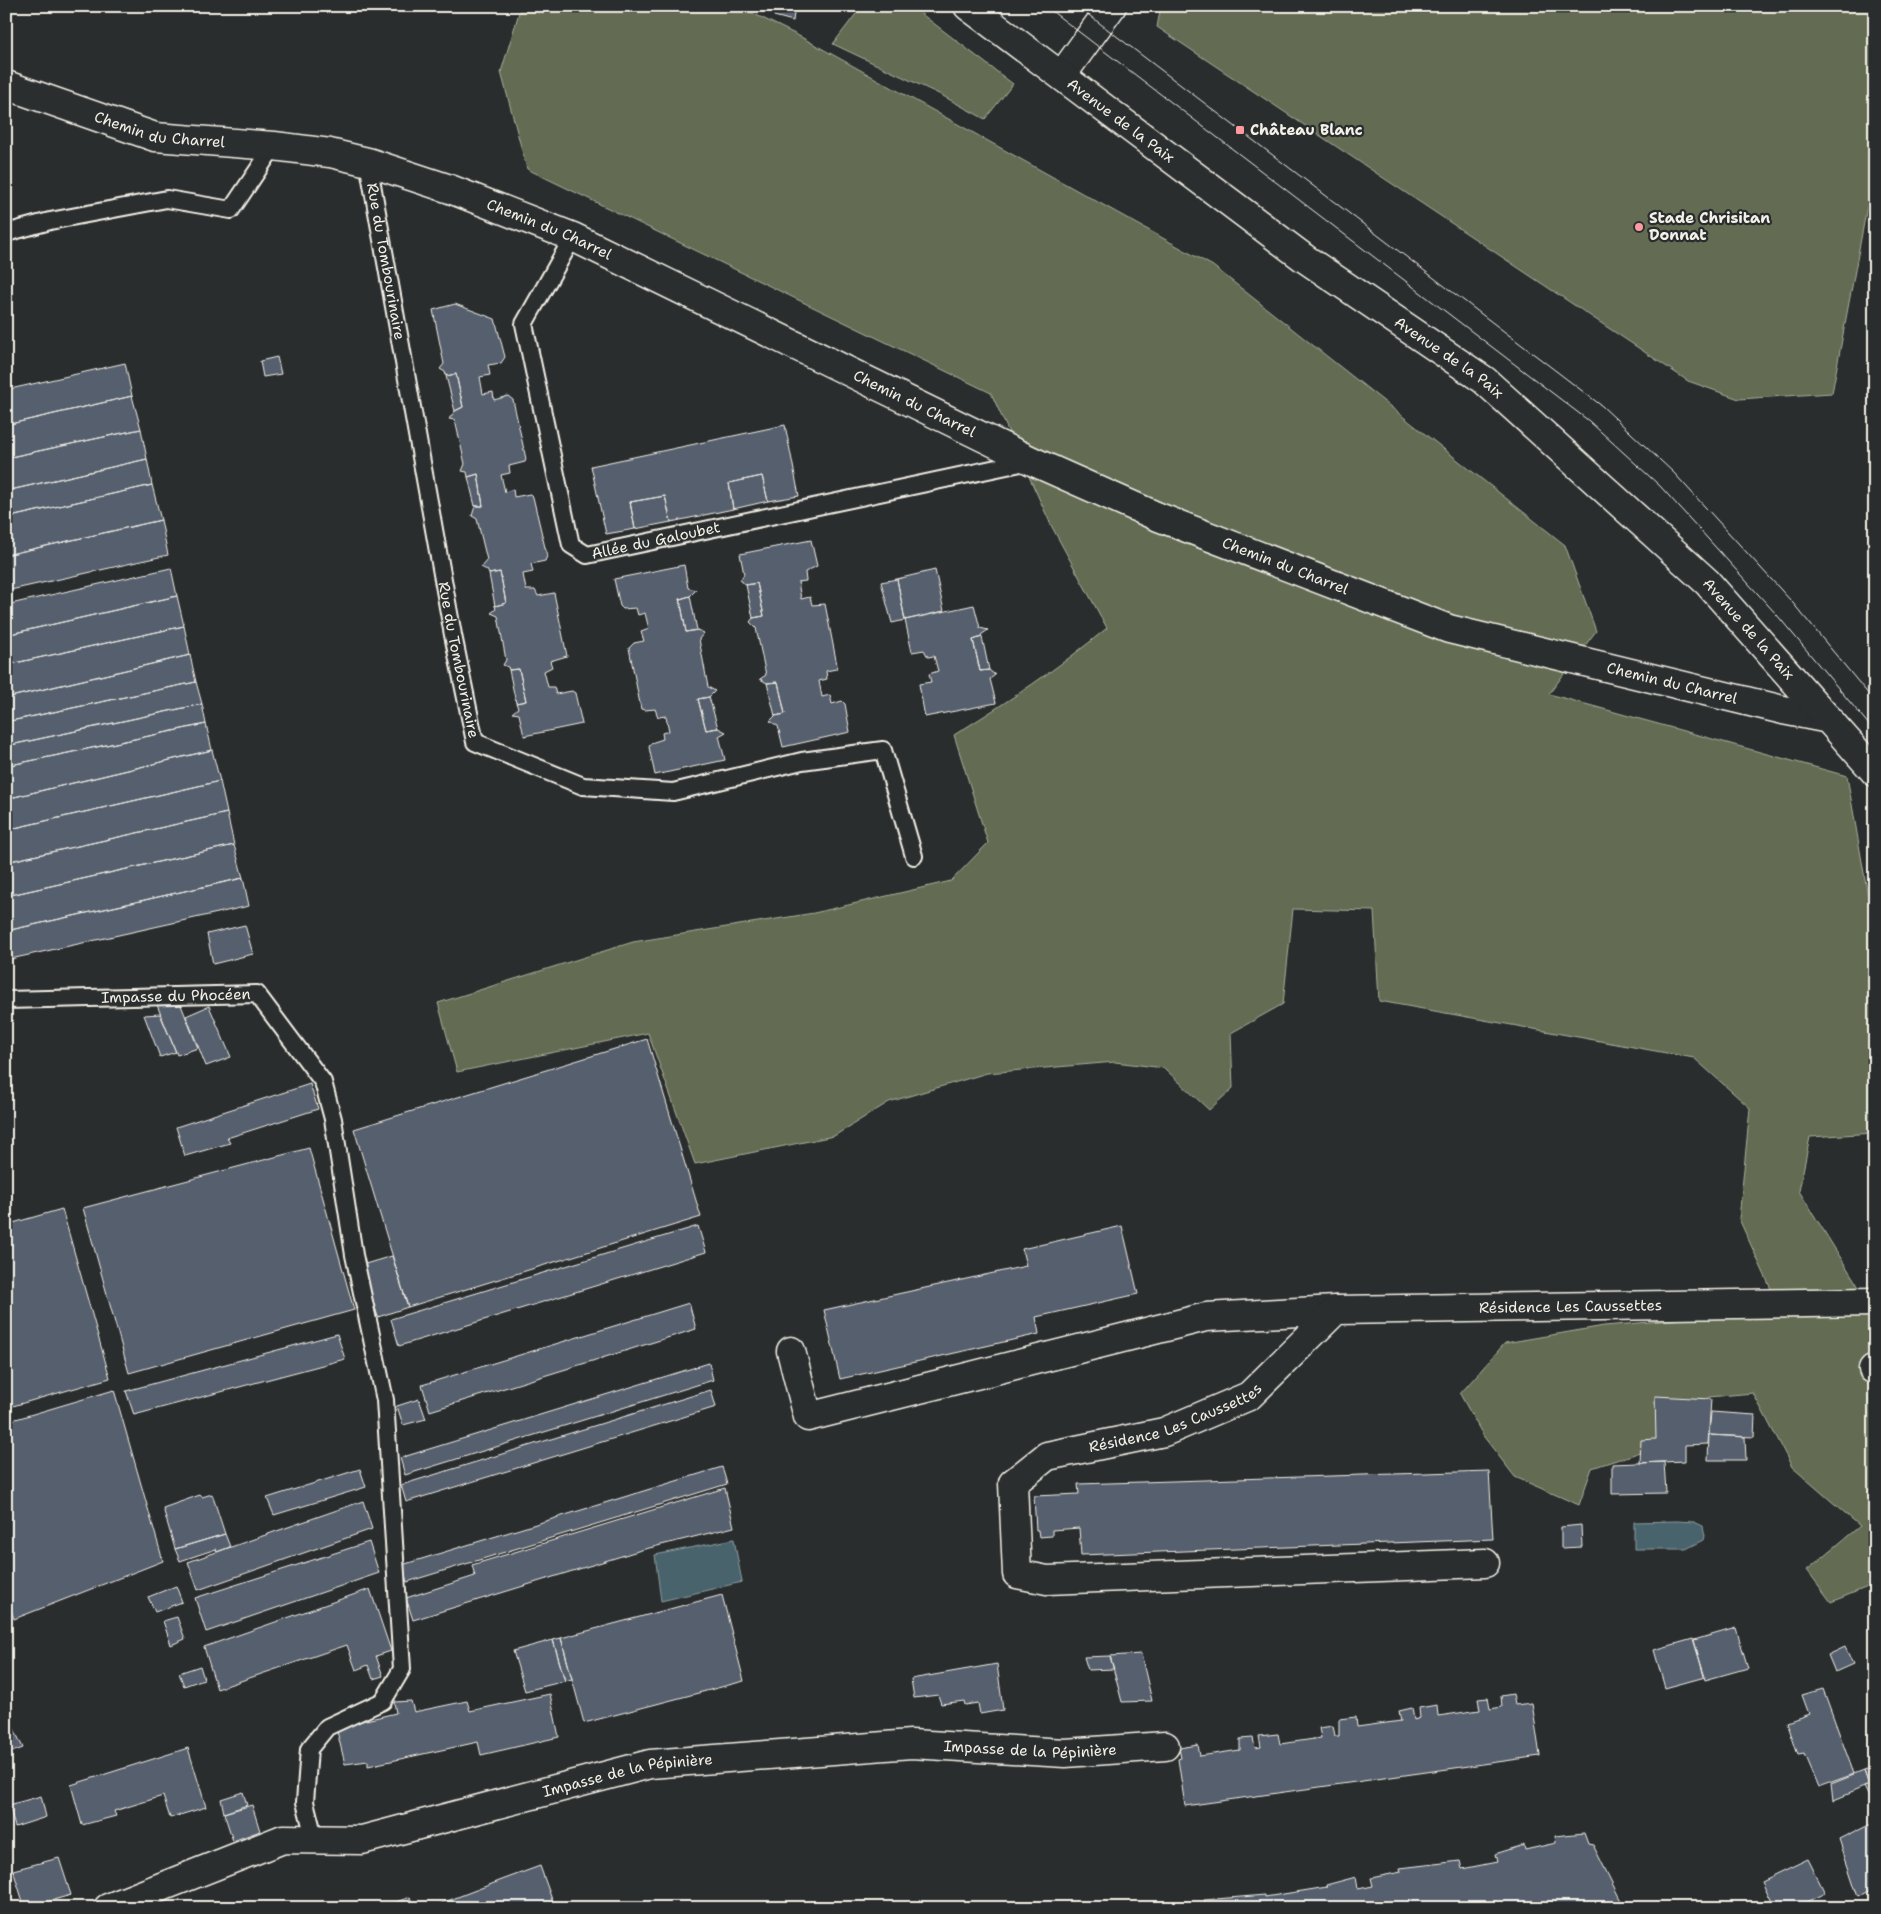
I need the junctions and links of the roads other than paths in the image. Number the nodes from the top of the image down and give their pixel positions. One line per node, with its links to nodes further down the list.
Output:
1 (968, 6): 3 (street, Avenue de la Paix)
2 (1112, 6): 3 (street)
3 (1062, 75): 10 (street, Avenue de la Paix)
4 (6, 85): 5 (street, Chemin du Charrel)
5 (274, 146): 6 (street, Chemin du Charrel); 7 (lane)
6 (368, 162): 8 (street, Chemin du Charrel); 12 (lane, Rue du Tombourinaire)
7 (6, 233)
8 (573, 237): 9 (street, Chemin du Charrel); 9 (lane, Allée du Galoubet)
9 (1032, 461): 10 (street, Chemin du Charrel)
10 (1829, 719): 11 (street, Avenue de la Paix)
11 (1875, 772)
12 (914, 856)
13 (6, 1000): 19 (lane, Impasse du Phocéen)
14 (1875, 1302): 15 (street, Résidence Les Caussettes)
15 (1336, 1310): 16 (street); 17 (street, Résidence Les Caussettes)
16 (791, 1351)
17 (1486, 1564)
18 (1165, 1746): 19 (street, Impasse de la Pépinière)
19 (315, 1841): 20 (street, Impasse de la Pépinière)
20 (108, 1908)

